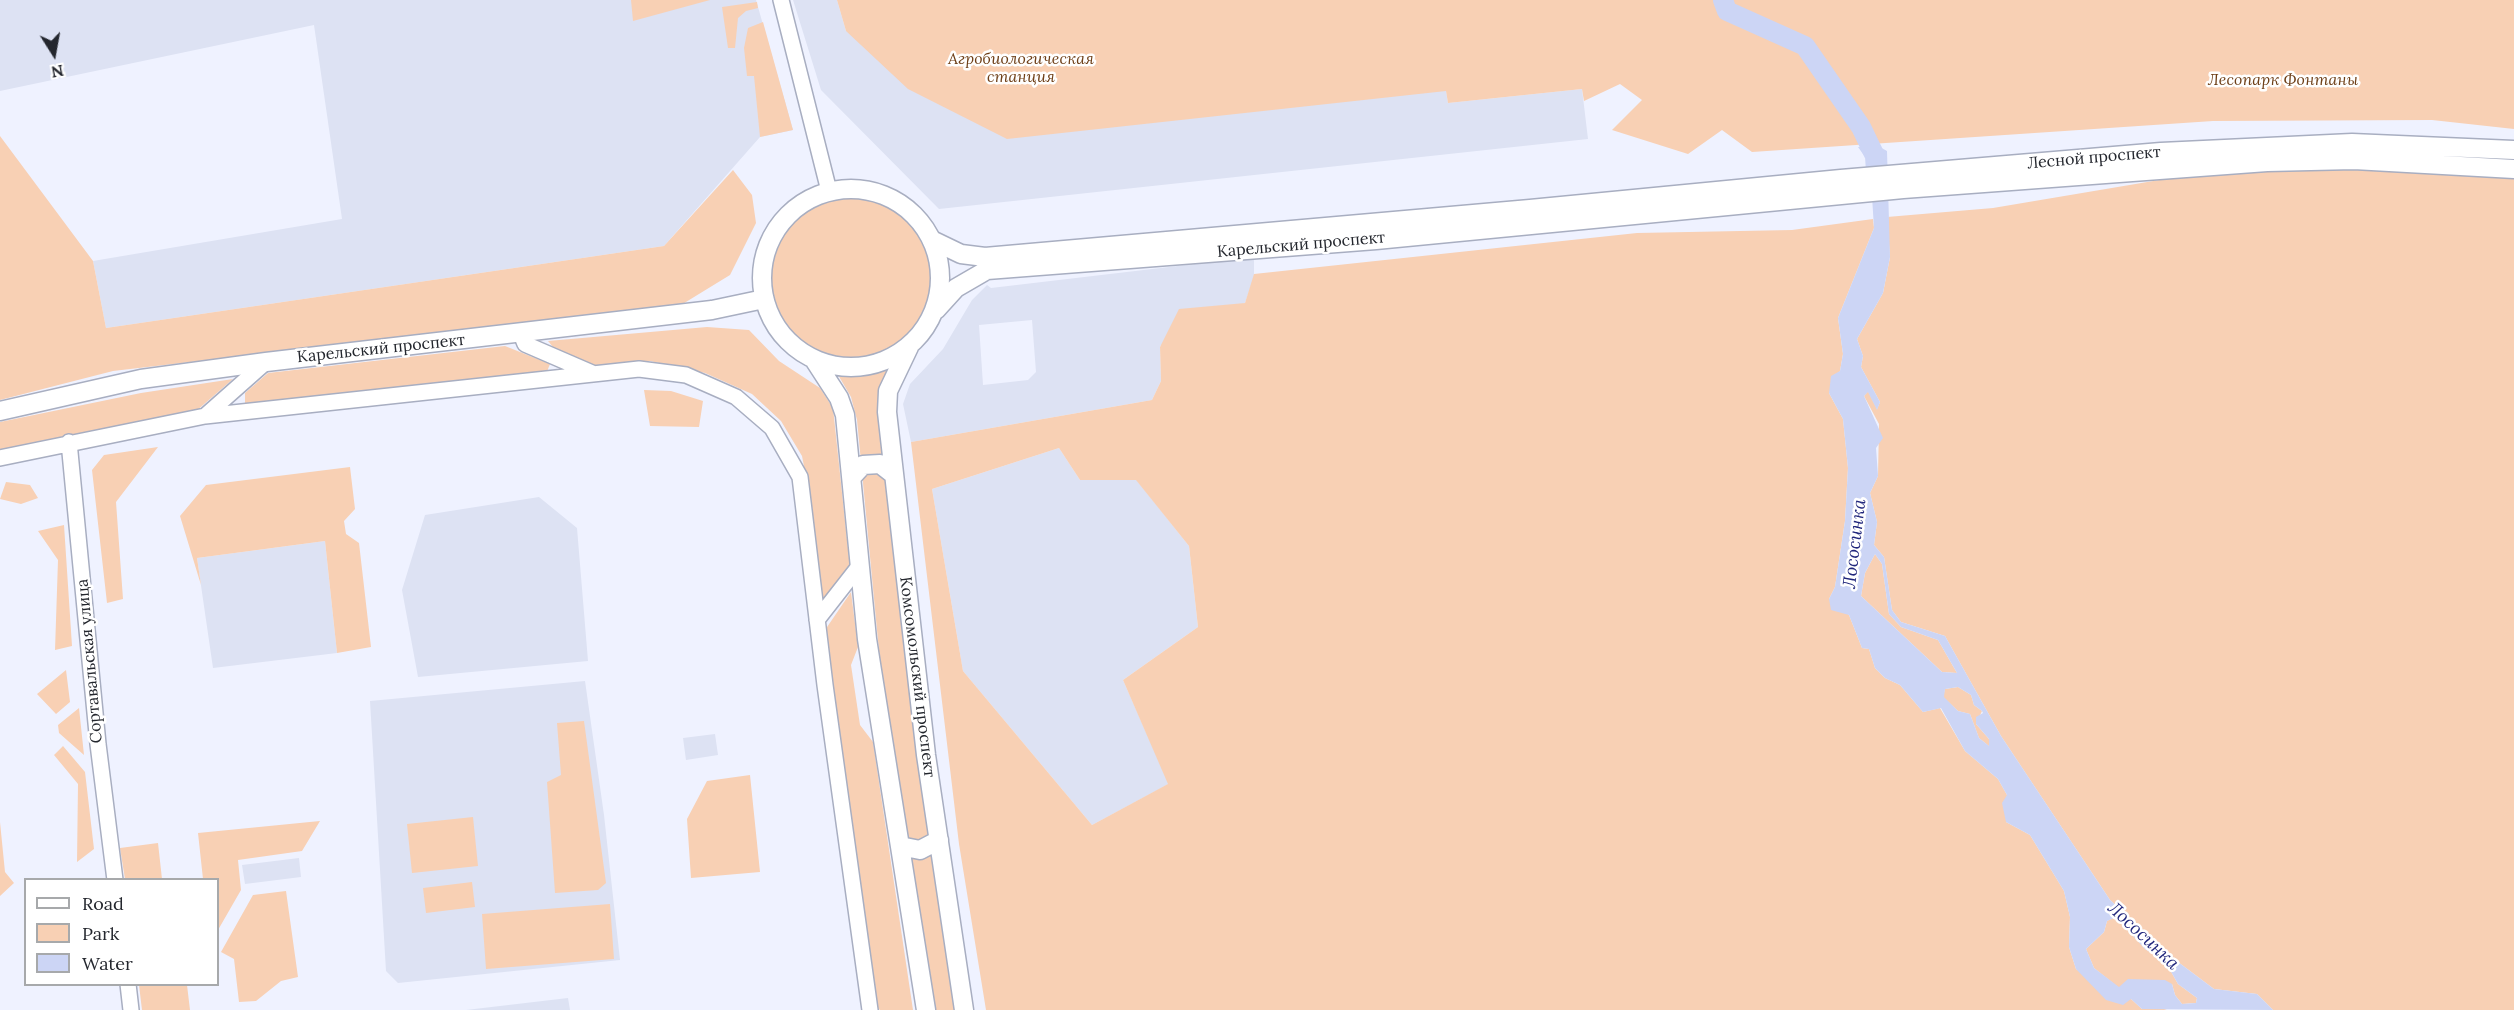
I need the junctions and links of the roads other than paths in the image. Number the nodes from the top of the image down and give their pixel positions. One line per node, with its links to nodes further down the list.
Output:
1 (781, 0): 5 (street)
2 (2514, 150): 4 (main road, Лесной проспект)
3 (2514, 169): 4 (main road, Лесной проспект)
4 (2036, 171): 6 (main road, Лесной проспект)
5 (829, 191): 8 (main road); 9 (main road)
6 (1678, 203): 7 (main road, Карельский проспект)
7 (1375, 231): 8 (main road, Карельский проспект); 10 (main road, Карельский проспект)
8 (934, 241): 10 (main road)
9 (764, 299): 11 (main road, Карельский проспект); 13 (main road)
10 (936, 310): 12 (main road)
11 (521, 334): 14 (main road, Карельский проспект); 15 (street)
12 (909, 347): 13 (main road); 20 (main road, Комсомольский проспект)
13 (815, 361): 21 (main road)
14 (266, 362): 16 (main road, Карельский проспект); 17 (street)
15 (595, 374): 17 (street); 23 (street)
16 (0, 411)
17 (205, 416): 18 (street)
18 (69, 442): 19 (street); 26 (street, Сортавальская улица)
19 (0, 458)
20 (894, 475): 21 (main road); 24 (main road, Комсомольский проспект)
21 (852, 477): 22 (main road)
22 (860, 565): 23 (street); 25 (main road)
23 (817, 620): 29 (street)
24 (939, 840): 25 (main road); 31 (main road, Комсомольский проспект)
25 (900, 846): 30 (main road)
26 (115, 878)
27 (128, 986): 28 (street)
28 (131, 1010)
29 (870, 1010)
30 (926, 1010)
31 (964, 1010)

